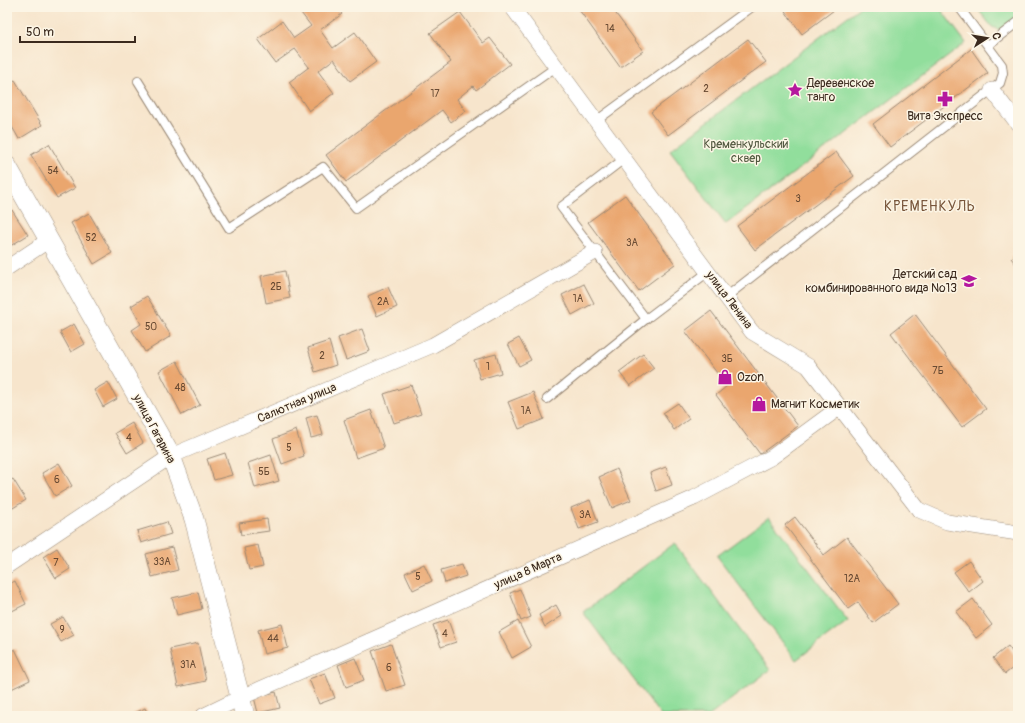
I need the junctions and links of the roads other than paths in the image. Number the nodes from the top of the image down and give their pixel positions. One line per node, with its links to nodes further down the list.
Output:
1 (512, 7): 6 (street, улица Ленина)
2 (752, 7): 9 (lane)
3 (959, 7): 5 (lane)
4 (1018, 22): 5 (lane)
5 (988, 45): 8 (lane)
6 (556, 67): 7 (lane); 9 (street, улица Ленина)
7 (138, 81)
8 (992, 90): 10 (street); 17 (lane)
9 (596, 121): 11 (street, улица Ленина)
10 (1018, 124)
11 (624, 159): 14 (lane); 16 (street, улица Ленина)
12 (7, 166): 13 (street, улица Гагарина)
13 (49, 240): 15 (street); 21 (street, улица Гагарина)
14 (595, 252): 18 (lane); 21 (street, Салютная улица)
15 (7, 268)
16 (708, 272): 17 (street, улица Ленина); 18 (lane)
17 (726, 297): 20 (street, улица Ленина)
18 (646, 319): 19 (lane)
19 (547, 399)
20 (840, 407): 22 (street, улица Ленина); 24 (street, улица 8 Марта)
21 (171, 456): 23 (street, Салютная улица); 24 (street, улица Гагарина)
22 (1018, 533)
23 (7, 566)
24 (240, 698): 25 (street, улица 8 Марта); 26 (street, улица Гагарина)
25 (203, 716)
26 (245, 716)

